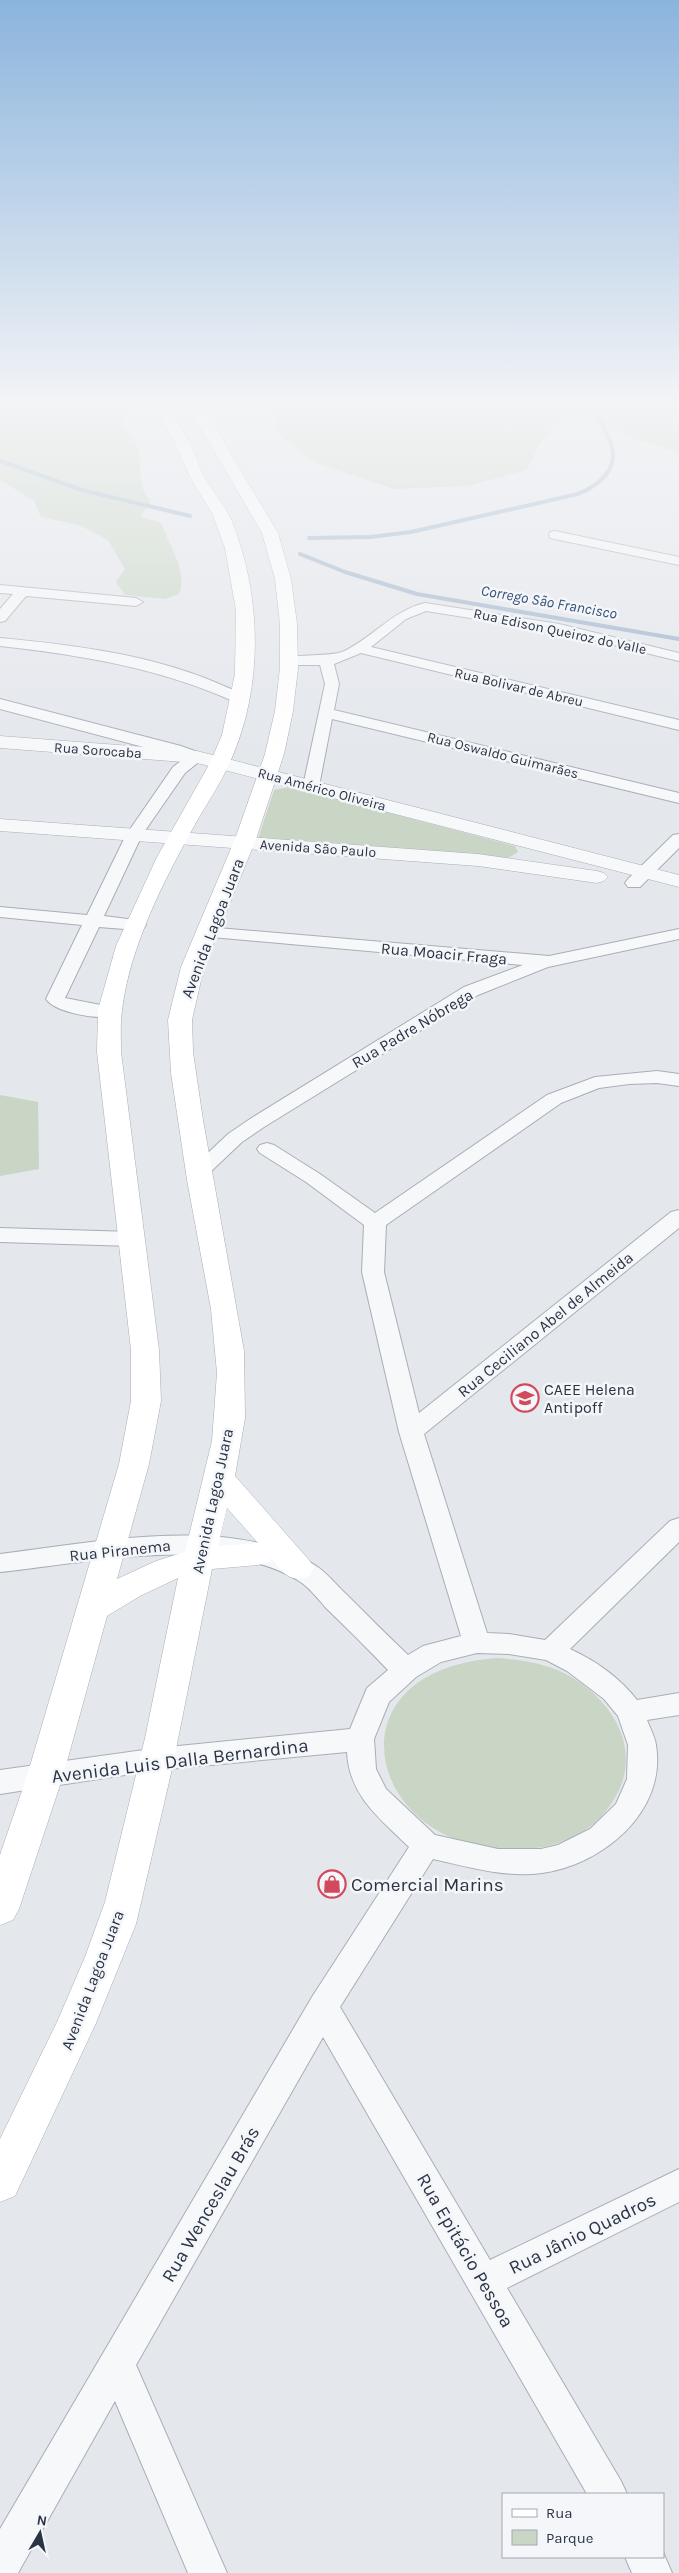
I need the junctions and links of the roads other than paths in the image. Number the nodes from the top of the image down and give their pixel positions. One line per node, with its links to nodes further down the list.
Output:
1 (220, 519): 14 (main road)
2 (262, 519): 11 (main road, Avenida Lagoa Juara)
3 (555, 536): 4 (street)
4 (679, 561)
5 (0, 589): 6 (street)
6 (23, 591): 7 (street); 8 (street)
7 (136, 602)
8 (0, 618)
9 (0, 642): 14 (street)
10 (359, 648): 12 (street, Rua Edison Queiroz do Valle); 13 (street); 17 (street, Rua Bolivar de Abreu)
11 (289, 654): 13 (street); 21 (main road, Avenida Lagoa Juara)
12 (679, 657)
13 (328, 658): 16 (street)
14 (240, 699): 20 (main road)
15 (0, 704): 19 (street, Rua Américo Oliveira)
16 (326, 713): 22 (street); 23 (street, Rua Oswaldo Guimarães)
17 (679, 725)
18 (0, 742): 19 (street, Rua Sorocaba)
19 (197, 757): 20 (street, Rua Américo Oliveira); 25 (street)
20 (220, 763): 21 (street, Rua Américo Oliveira); 27 (main road)
21 (268, 775): 22 (street, Rua Américo Oliveira); 29 (main road, Avenida Lagoa Juara)
22 (311, 786): 26 (street, Rua Américo Oliveira)
23 (679, 798)
24 (0, 825): 25 (street, Avenida São Paulo)
25 (134, 835): 27 (street, Avenida São Paulo); 35 (street)
26 (501, 837): 30 (street); 31 (street, Rua Américo Oliveira)
27 (177, 838): 29 (street, Avenida São Paulo); 36 (main road)
28 (679, 838): 31 (street)
29 (243, 842): 30 (street, Avenida São Paulo); 37 (main road, Avenida Lagoa Juara)
30 (478, 860): 31 (street, Avenida São Paulo)
31 (639, 877): 32 (street); 33 (street)
32 (679, 882)
33 (679, 895)
34 (2, 916): 35 (street)
35 (94, 921): 36 (street); 40 (street)
36 (137, 925): 40 (main road)
37 (206, 932): 39 (street, Rua Moacir Fraga); 43 (main road, Avenida Lagoa Juara)
38 (679, 934): 39 (street, Rua Moacir Fraga)
39 (549, 962): 43 (street, Rua Padre Nóbrega)
40 (109, 1012): 47 (main road)
41 (679, 1080): 45 (street)
42 (267, 1149): 45 (street)
43 (198, 1173): 49 (main road, Avenida Lagoa Juara)
44 (679, 1217): 48 (street, Rua Ceciliano Abel de Almeida)
45 (375, 1223): 48 (street)
46 (0, 1236): 47 (street)
47 (132, 1239): 51 (main road)
48 (411, 1432): 57 (street)
49 (220, 1479): 52 (main road, Avenida Lagoa Juara); 55 (main road)
50 (679, 1527): 58 (street)
51 (108, 1551): 52 (street, Rua Piranema); 54 (street, Rua Piranema); 56 (main road)
52 (200, 1552): 53 (main road); 56 (main road); 63 (main road, Avenida Lagoa Juara)
53 (258, 1554): 55 (street)
54 (0, 1563)
55 (298, 1568): 59 (street)
56 (91, 1610): 64 (main road)
57 (477, 1642): 58 (street); 59 (street)
58 (552, 1651): 61 (street)
59 (406, 1670): 62 (street)
60 (679, 1704): 61 (street)
61 (630, 1712): 66 (street)
62 (360, 1739): 63 (street, Avenida Luis Dalla Bernardina); 66 (street)
63 (158, 1759): 64 (street, Avenida Luis Dalla Bernardina); 69 (main road, Avenida Lagoa Juara)
64 (45, 1776): 65 (street, Avenida Luis Dalla Bernardina); 67 (main road)
65 (0, 1782)
66 (426, 1845): 68 (street, Rua Wenceslau Brás)
67 (0, 1909)
68 (323, 2007): 71 (street, Rua Epitácio Pessoa); 72 (street, Rua Wenceslau Brás)
69 (0, 2182)
70 (679, 2185): 71 (street, Rua Jânio Quadros)
71 (485, 2281): 73 (street, Rua Epitácio Pessoa)
72 (118, 2365): 75 (street, Rua Wenceslau Brás); 76 (street)
73 (607, 2493)
74 (645, 2558): 77 (street)
75 (0, 2566)
76 (208, 2573)
77 (653, 2573)

